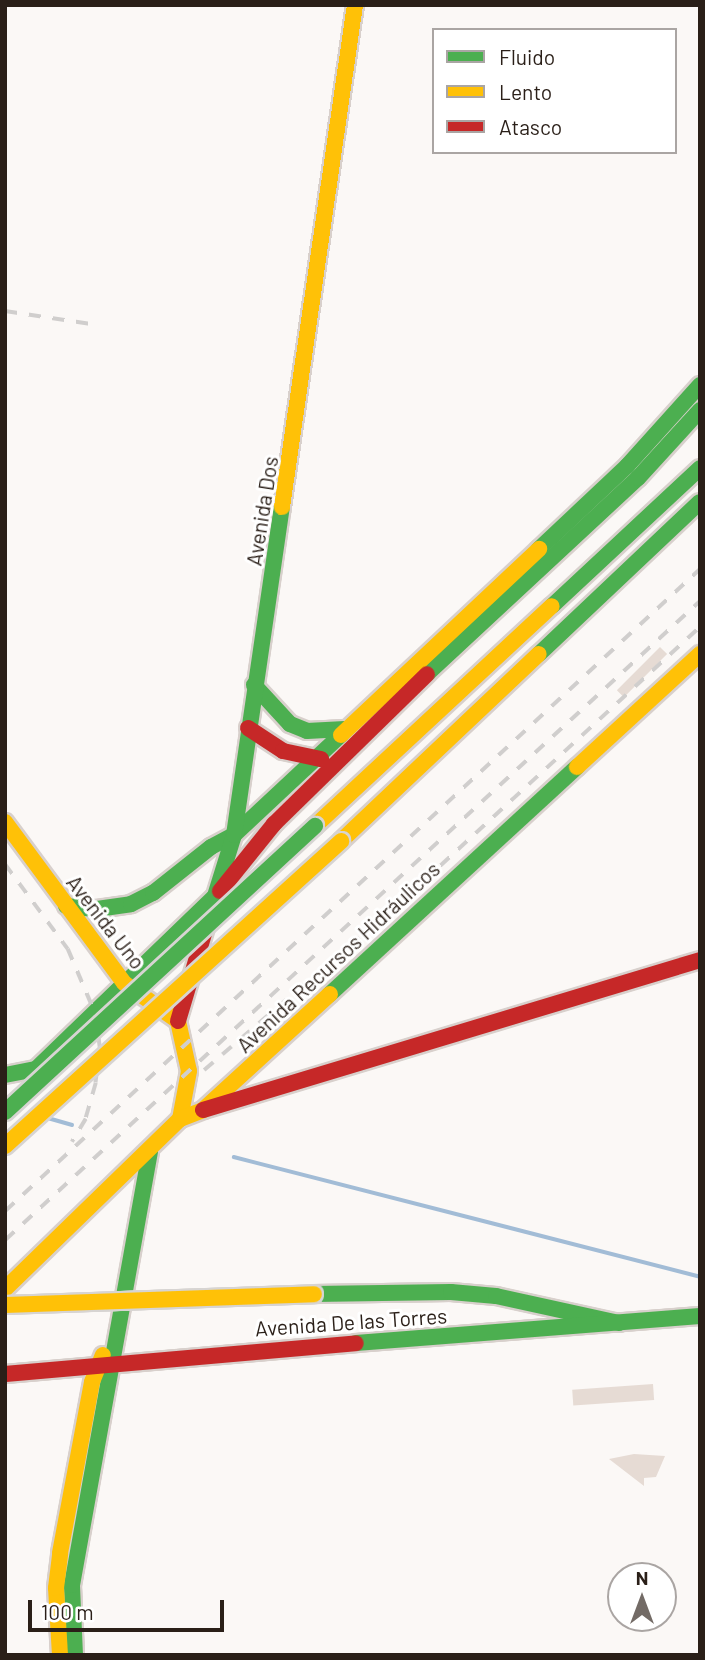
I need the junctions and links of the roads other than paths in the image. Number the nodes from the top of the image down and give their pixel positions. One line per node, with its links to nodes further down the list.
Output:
1 (355, 5): 7 (main road, Avenida Dos)
2 (700, 385): 9 (main road)
3 (700, 410): 11 (main road)
4 (700, 468): 21 (main road, bridge)
5 (700, 502): 23 (main road, bridge)
6 (700, 654): 20 (main road, Avenida Recursos Hidráulicos)
7 (254, 685): 8 (main road, Avenida Dos); 9 (main road)
8 (248, 728): 10 (main road); 13 (main road, Avenida Dos)
9 (345, 729): 10 (main road)
10 (317, 758): 11 (main road); 13 (main road)
11 (337, 760): 14 (main road)
12 (5, 822): 15 (main road, Avenida Uno)
13 (233, 835): 14 (main road, Avenida Dos); 15 (main road)
14 (215, 896): 17 (main road, Avenida Dos); 18 (main road)
15 (66, 906): 17 (main road, Avenida Uno)
16 (700, 960): 20 (main road)
17 (124, 983): 18 (main road, Avenida Uno); 19 (main road, Avenida Dos)
18 (178, 1021): 22 (main road)
19 (5, 1075)
20 (203, 1110): 22 (main road, Avenida Recursos Hidráulicos)
21 (5, 1112)
22 (180, 1119): 24 (main road, Avenida Recursos Hidráulicos)
23 (5, 1146)
24 (150, 1151): 25 (main road, Avenida Recursos Hidráulicos); 29 (main road)
25 (5, 1289)
26 (5, 1305): 28 (main road, bridge)
27 (700, 1316): 28 (main road, Avenida De las Torres)
28 (619, 1323): 29 (main road, Avenida De las Torres)
29 (106, 1362): 30 (main road, Avenida De las Torres); 31 (main road); 32 (main road)
30 (5, 1374)
31 (60, 1655)
32 (75, 1655)

